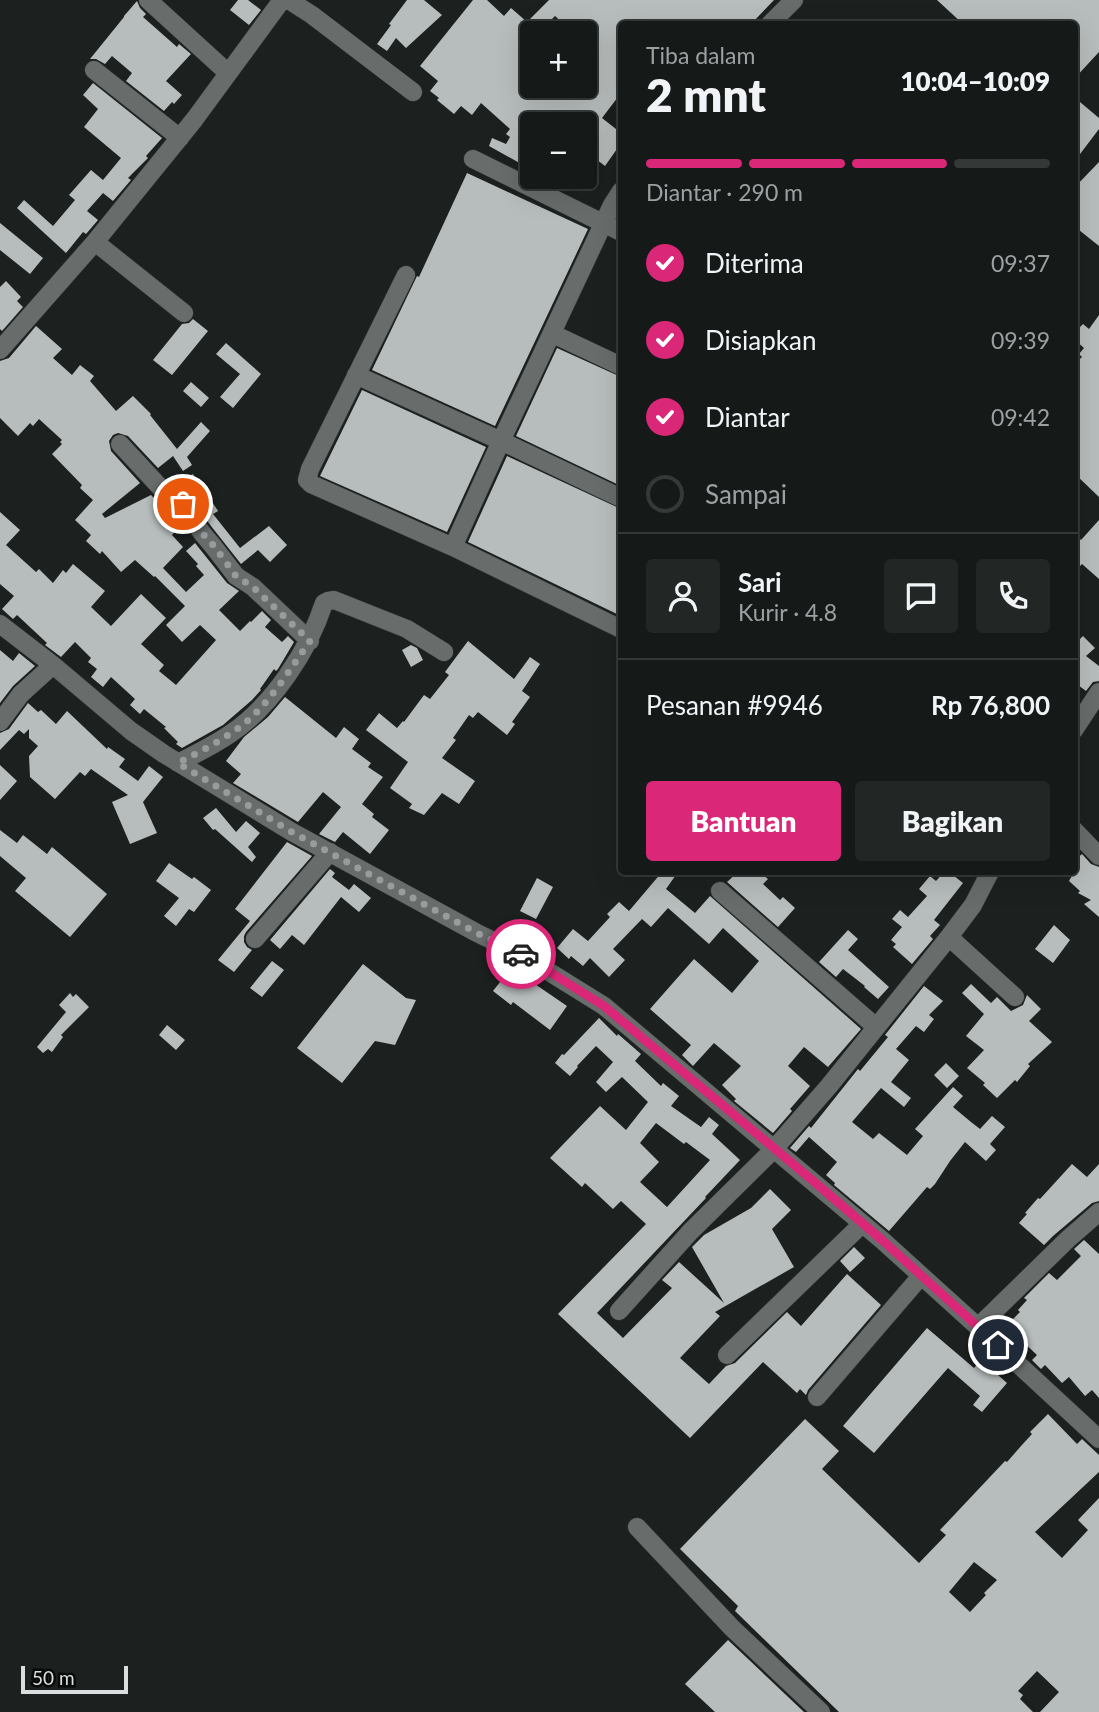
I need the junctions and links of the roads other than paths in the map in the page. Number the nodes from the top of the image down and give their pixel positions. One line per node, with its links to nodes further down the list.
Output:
1 (148, 0): 6 (street)
2 (283, 0): 6 (street); 7 (street)
3 (794, 0): 4 (street)
4 (773, 21)
5 (94, 70): 8 (street)
6 (228, 73): 8 (street)
7 (413, 92)
8 (180, 138): 13 (street)
9 (473, 159): 11 (street)
10 (618, 197): 11 (street)
11 (604, 223): 12 (street); 16 (street)
12 (618, 230)
13 (94, 242): 15 (street); 17 (street)
14 (406, 275): 19 (street)
15 (184, 313)
16 (553, 334): 18 (street); 20 (street)
17 (0, 350)
18 (618, 365)
19 (356, 375): 20 (street); 23 (street)
20 (501, 441): 22 (street); 23 (street)
21 (120, 444): 26 (street)
22 (618, 497)
23 (453, 547): 25 (street)
24 (0, 624): 28 (street)
25 (618, 628)
26 (310, 641): 27 (street); 32 (street)
27 (444, 652)
28 (53, 665): 30 (street); 32 (street)
29 (1099, 692): 31 (street)
30 (0, 722)
31 (1078, 724)
32 (178, 763): 34 (street)
33 (1078, 834): 35 (street)
34 (330, 852): 39 (street); 42 (street)
35 (1099, 856)
36 (988, 875): 38 (street)
37 (720, 891): 41 (street)
38 (948, 937): 40 (street); 41 (street)
39 (255, 939)
40 (1015, 997)
41 (876, 1027): 42 (street)
42 (774, 1149): 44 (street); 46 (street)
43 (1099, 1212): 47 (street)
44 (862, 1224): 45 (street); 48 (street)
45 (920, 1276): 47 (street); 49 (street)
46 (619, 1311)
47 (978, 1327): 50 (street)
48 (727, 1355)
49 (817, 1397)
50 (1099, 1439)
51 (637, 1527): 52 (street)
52 (821, 1712)

